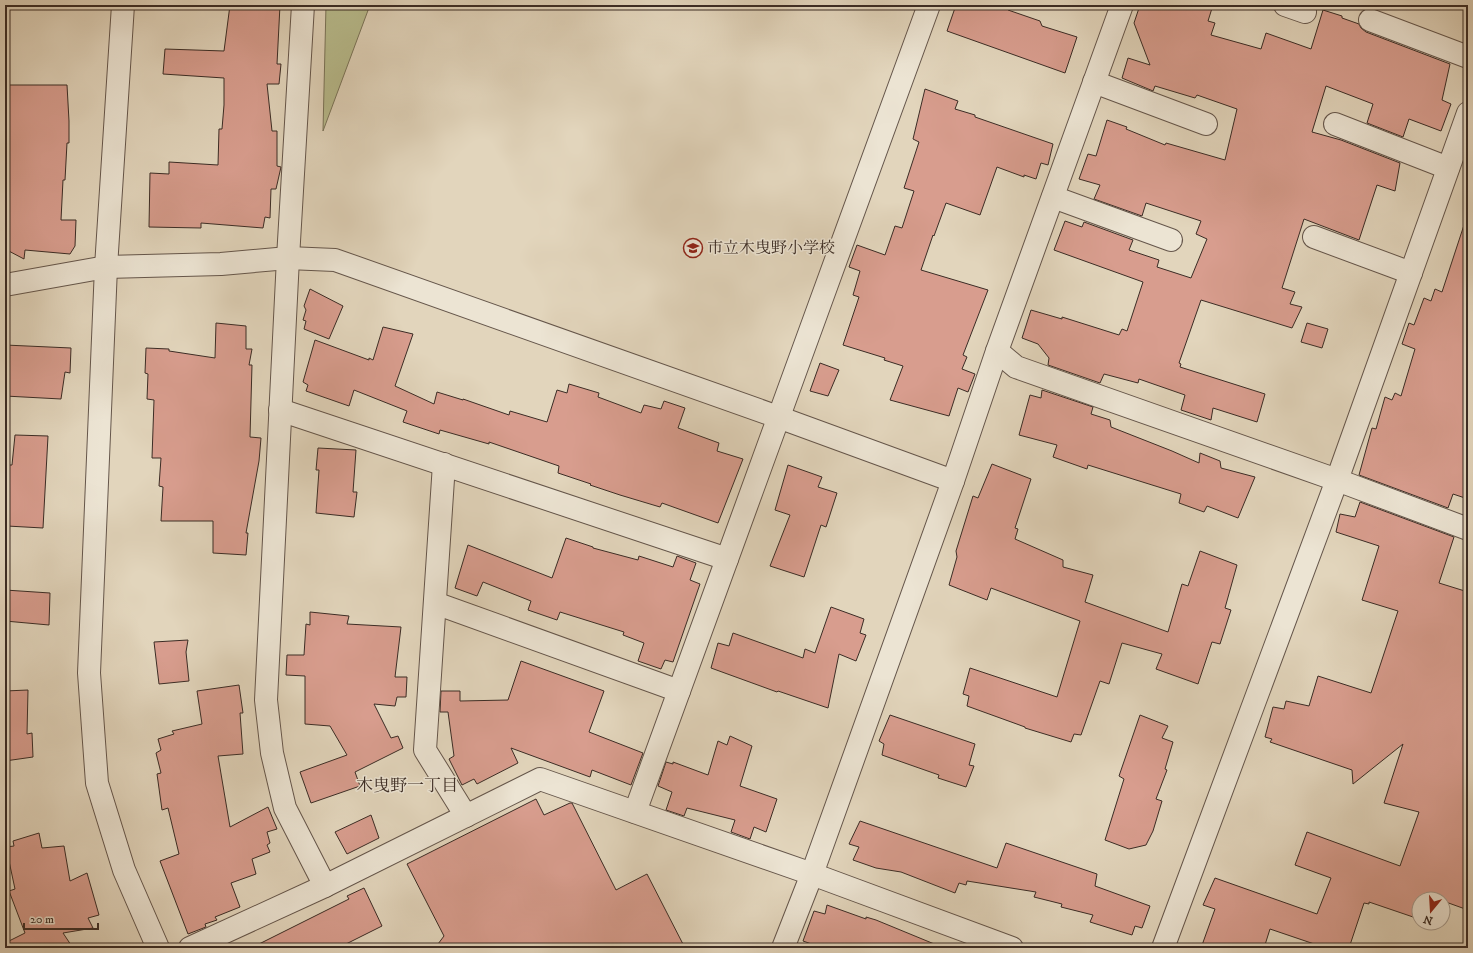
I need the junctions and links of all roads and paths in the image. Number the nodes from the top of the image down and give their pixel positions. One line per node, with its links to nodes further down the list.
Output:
1 (123, 5): 18 (street)
2 (303, 5): 17 (street)
3 (929, 5): 23 (street)
4 (1122, 5): 9 (street)
5 (1285, 5): 6 (street)
6 (1305, 12)
7 (1370, 20): 8 (street)
8 (1468, 57)
9 (1094, 82): 11 (street); 14 (street)
10 (1468, 113): 13 (street)
11 (1206, 124)
12 (1335, 124): 13 (street)
13 (1448, 168): 19 (street)
14 (1053, 197): 16 (street); 21 (street)
15 (1314, 237): 19 (street)
16 (1172, 240)
17 (288, 258): 18 (street); 22 (street); 23 (street)
18 (106, 267): 20 (street); 35 (street)
19 (1411, 273): 25 (street)
20 (5, 285)
21 (997, 351): 25 (street); 26 (street)
22 (280, 410): 24 (street); 34 (street)
23 (778, 417): 26 (street); 28 (street)
24 (444, 464): 28 (street); 29 (street)
25 (1336, 480): 27 (street); 39 (street)
26 (953, 481): 33 (street)
27 (1468, 529)
28 (727, 559): 30 (street)
29 (435, 603): 30 (street); 32 (street)
30 (679, 690): 31 (street)
31 (635, 812): 32 (street); 33 (street)
32 (466, 816): 34 (street)
33 (812, 874): 37 (street); 38 (street)
34 (325, 886): 36 (street)
35 (158, 948)
36 (190, 948)
37 (783, 948)
38 (1012, 948)
39 (1163, 948)

